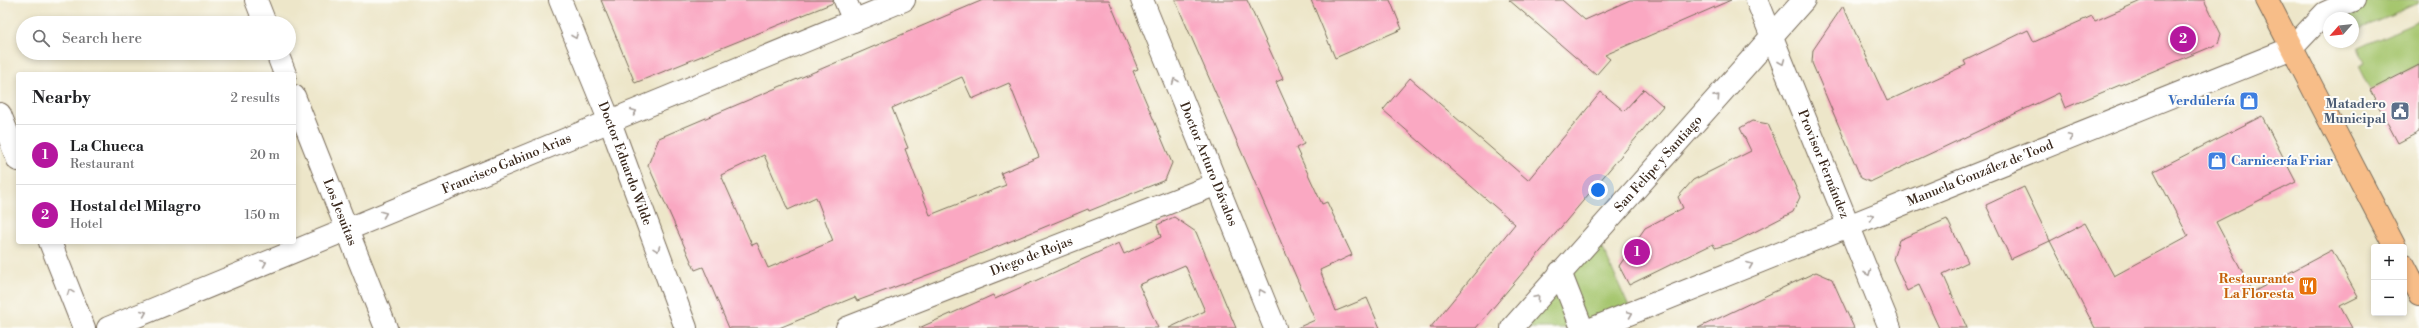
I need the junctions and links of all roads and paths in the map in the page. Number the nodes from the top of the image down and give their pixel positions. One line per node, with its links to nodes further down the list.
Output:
1 (256, 0): 10 (street)
2 (560, 0): 18 (street, Doctor Eduardo Wilde, one-way to 18)
3 (846, 0): 11 (street)
4 (904, 0): 11 (street, Francisco Gabino Arias)
5 (1142, 0): 20 (street, Doctor Arturo Dávalos, one-way to 5)
6 (1757, 0): 12 (street, Provisor Fernández)
7 (1804, 0): 12 (street, San Felipe y Santiago)
8 (2267, 0): 13 (main road)
9 (2354, 0): 13 (street, Manuela González de Tood)
10 (262, 16)
11 (854, 21): 18 (street, Francisco Gabino Arias, one-way to 11)
12 (1771, 36): 21 (street, Provisor Fernández, one-way to 21); 26 (street, San Felipe y Santiago, one-way to 12)
13 (2292, 48): 21 (street, Manuela González de Tood, one-way to 13); 24 (main road)
14 (280, 60): 15 (street)
15 (284, 72)
16 (296, 101): 22 (street, Los Jesuitas)
17 (0, 114): 19 (street)
18 (610, 122): 22 (street, Francisco Gabino Arias, one-way to 18); 31 (street, Doctor Eduardo Wilde, one-way to 31)
19 (16, 155)
20 (1217, 184): 32 (street, Diego de Rojas); 33 (street, Doctor Arturo Dávalos, one-way to 20)
21 (1849, 226): 36 (street, Manuela González de Tood, one-way to 21); 37 (street, Provisor Fernández, one-way to 37)
22 (346, 229): 29 (street, Francisco Gabino Arias, one-way to 22); 30 (street, Los Jesuitas)
23 (51, 244): 28 (street, one-way to 23)
24 (2393, 244)
25 (2407, 271): 27 (main road)
26 (1560, 272): 34 (street, San Felipe y Santiago, one-way to 26); 35 (street)
27 (2419, 294)
28 (84, 328)
29 (108, 328)
30 (386, 328)
31 (686, 328)
32 (847, 328)
33 (1275, 328)
34 (1512, 328)
35 (1582, 328)
36 (1594, 328)
37 (1890, 328)

